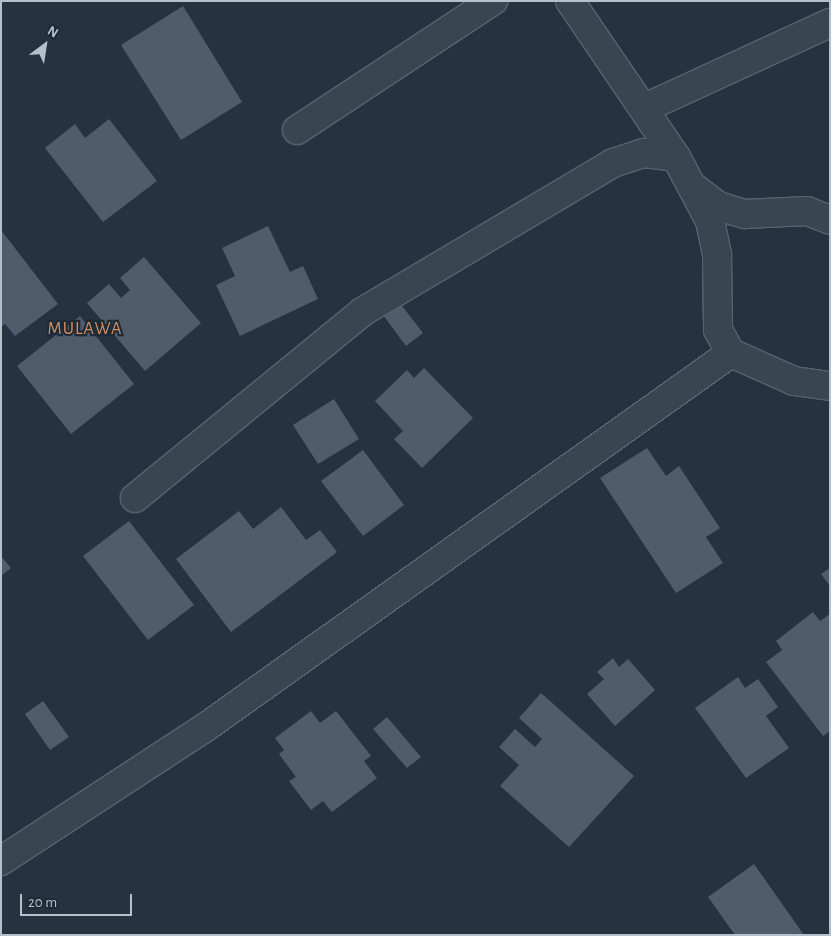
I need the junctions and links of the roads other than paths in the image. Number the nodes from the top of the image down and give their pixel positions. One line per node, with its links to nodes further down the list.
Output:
1 (493, 1): 5 (street)
2 (570, 1): 4 (street)
3 (830, 23): 4 (street)
4 (645, 108): 6 (street)
5 (297, 130)
6 (676, 156): 7 (street); 11 (street)
7 (692, 186): 8 (street); 9 (street)
8 (830, 220)
9 (730, 353): 10 (street); 12 (street)
10 (830, 386)
11 (134, 498)
12 (1, 861)

